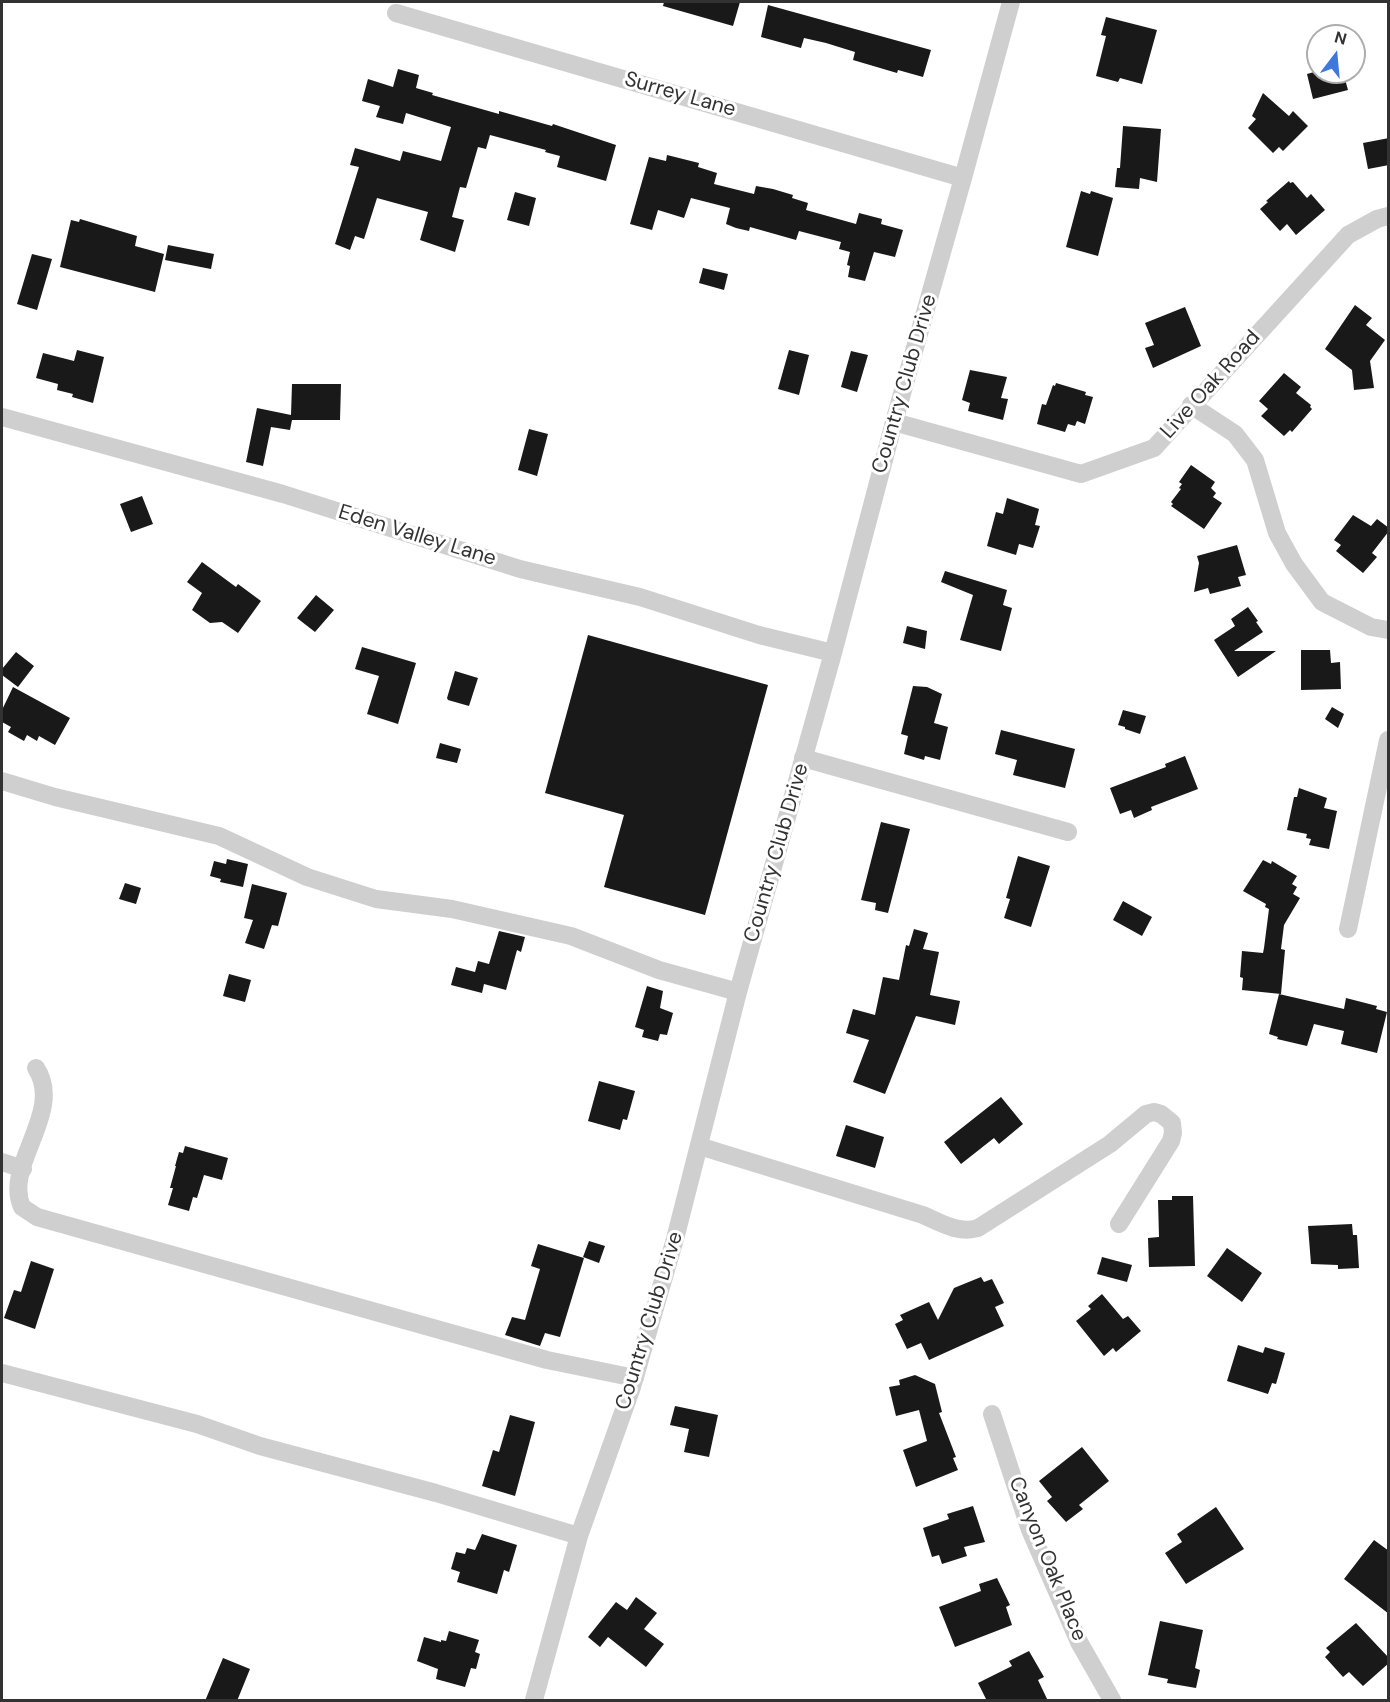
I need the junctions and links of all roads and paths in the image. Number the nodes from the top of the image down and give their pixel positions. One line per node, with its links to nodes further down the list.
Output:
1 (1011, 2): 3 (street, Country Club Drive)
2 (396, 13): 3 (street, Surrey Lane)
3 (963, 178): 7 (street, Country Club Drive)
4 (1389, 216): 5 (street, Live Oak Road)
5 (1191, 405): 7 (street, Live Oak Road); 8 (street)
6 (2, 417): 9 (street, Eden Valley Lane)
7 (894, 422): 9 (street, Country Club Drive)
8 (1389, 630)
9 (833, 653): 11 (street, Country Club Drive)
10 (1389, 740): 13 (street)
11 (803, 758): 14 (street); 16 (street, Country Club Drive)
12 (2, 781): 16 (street)
13 (1380, 823): 15 (street)
14 (1068, 832)
15 (1348, 929)
16 (738, 992): 18 (street, Country Club Drive)
17 (36, 1068): 20 (street)
18 (699, 1146): 22 (street); 24 (street, Country Club Drive)
19 (2, 1162): 20 (street)
20 (23, 1169): 21 (street)
21 (10, 1202): 24 (street)
22 (1119, 1224)
23 (2, 1372): 26 (street)
24 (635, 1378): 26 (street, Country Club Drive)
25 (992, 1414): 28 (street, Canyon Oak Place)
26 (579, 1536): 27 (street, Country Club Drive)
27 (534, 1701)
28 (1112, 1701)

